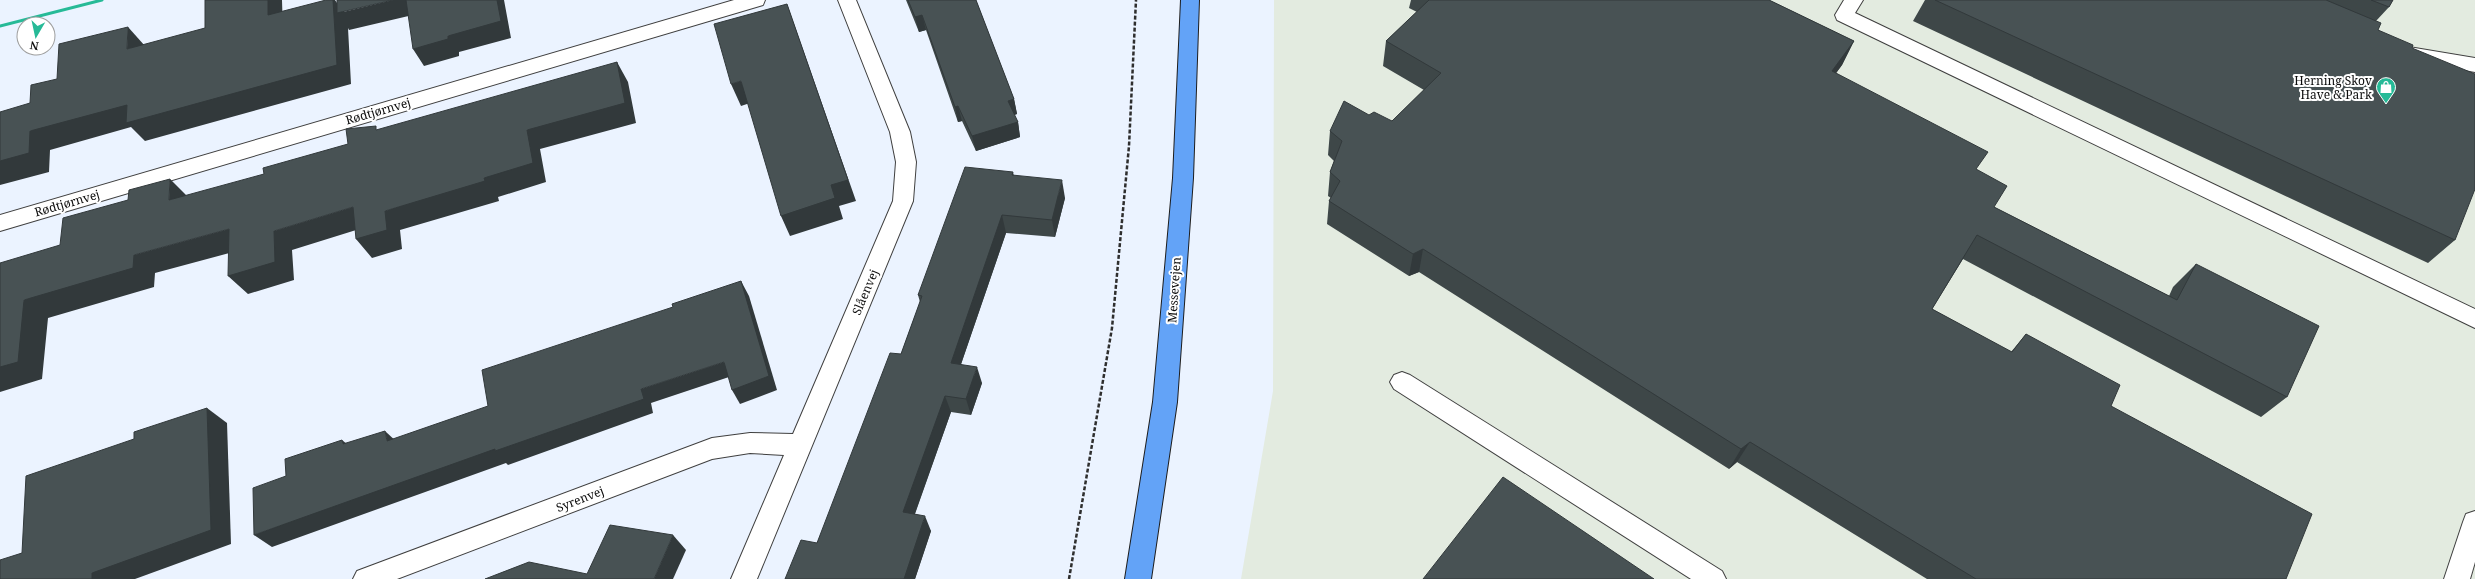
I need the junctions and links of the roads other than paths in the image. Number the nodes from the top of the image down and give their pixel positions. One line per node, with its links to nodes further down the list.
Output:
1 (756, 0): 7 (street, Rødtjørnvej)
2 (847, 0): 10 (street, Slåenvej)
3 (1190, 0): 14 (main road, Messevejen)
4 (1854, 0): 8 (street)
5 (2390, 51): 6 (street)
6 (2475, 65)
7 (0, 223)
8 (2475, 320)
9 (1402, 382): 15 (street)
10 (800, 445): 12 (street, Syrenvej); 13 (street, Slåenvej)
11 (2475, 522): 16 (street)
12 (366, 579)
13 (744, 579)
14 (1138, 579)
15 (1713, 579)
16 (2457, 579)

